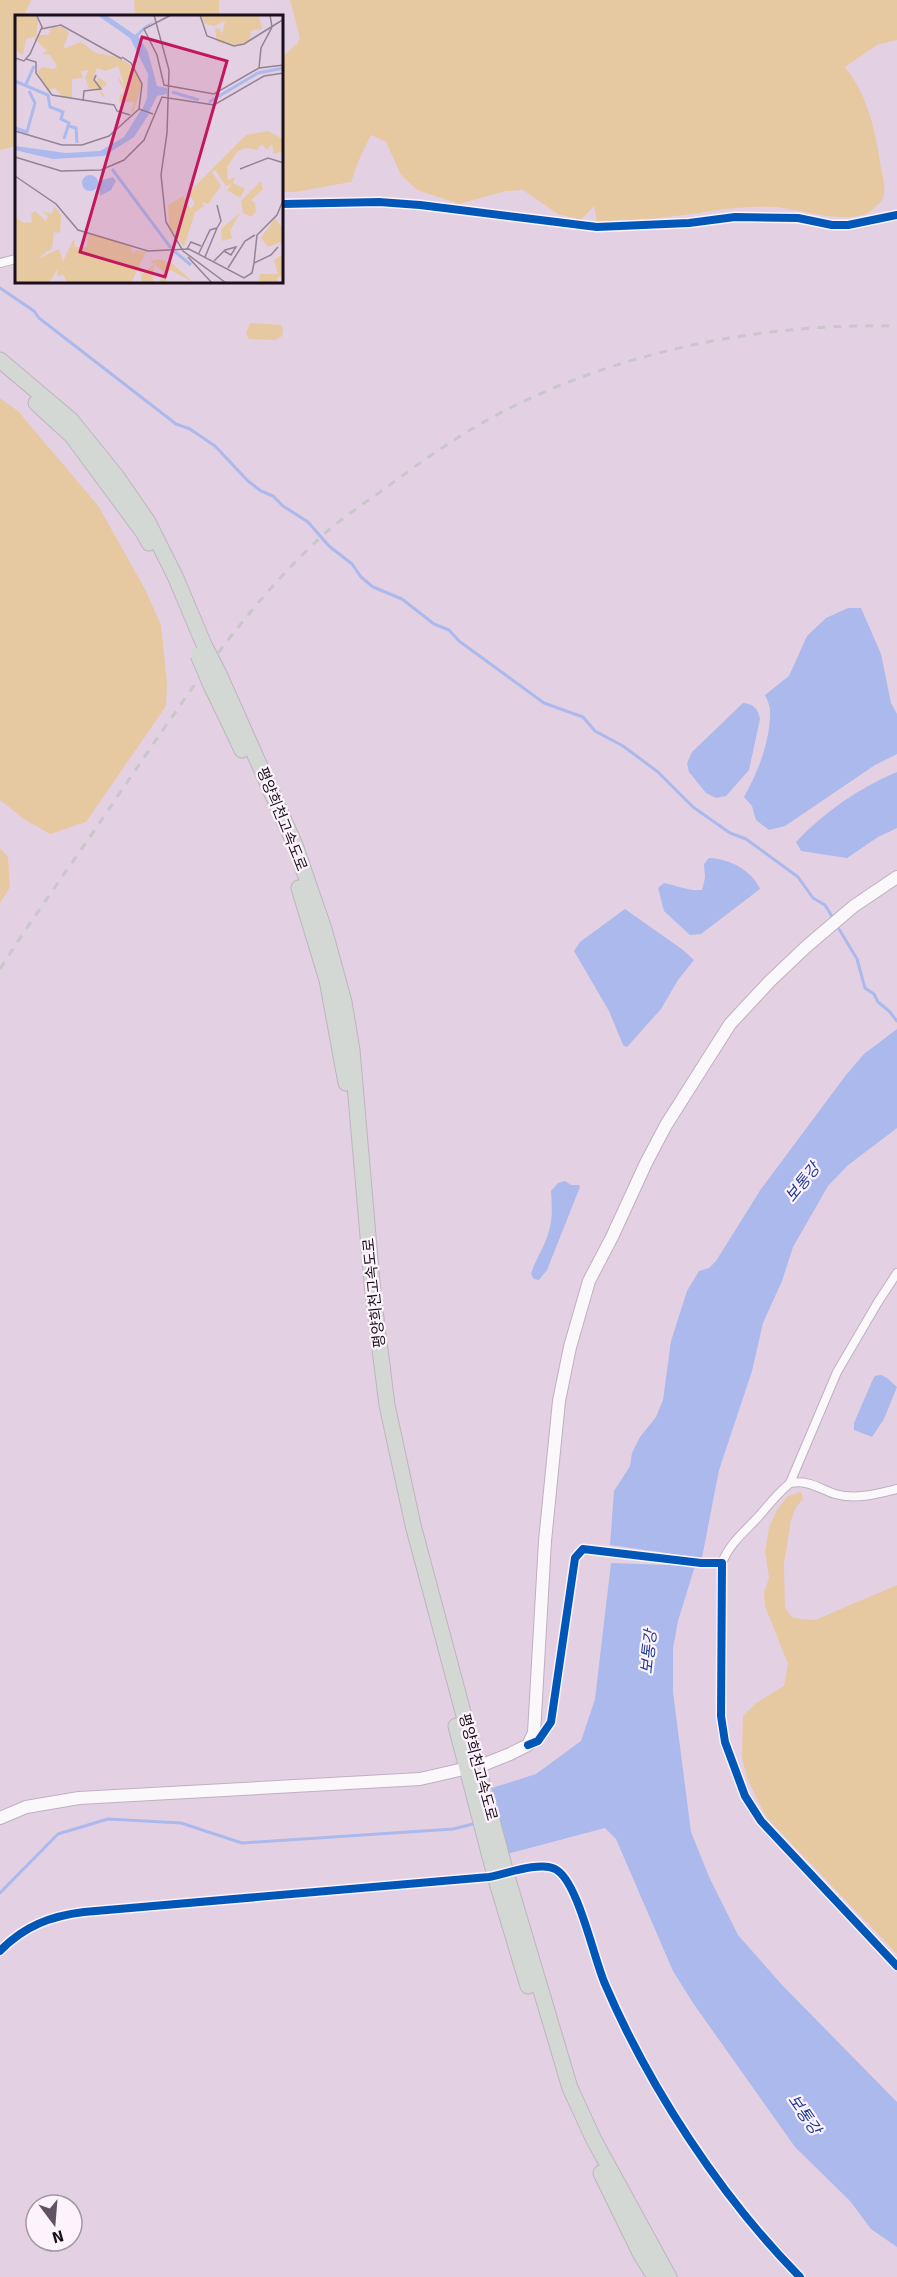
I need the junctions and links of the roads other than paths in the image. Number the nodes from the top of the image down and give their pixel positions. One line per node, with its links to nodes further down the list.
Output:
1 (284, 204): 2 (street)
2 (897, 215)
3 (15, 259): 4 (street)
4 (0, 263)
5 (0, 360): 7 (highway, 평양희천고속도로)
6 (0, 372): 7 (highway, 평양희천고속도로)
7 (202, 651): 14 (highway, 평양희천고속도로, bridge)
8 (897, 877): 13 (main road)
9 (897, 1273): 10 (street)
10 (790, 1483): 11 (street); 12 (street)
11 (897, 1489)
12 (722, 1563): 13 (street); 18 (street)
13 (528, 1745): 14 (main road)
14 (473, 1772): 15 (main road); 16 (highway, 평양희천고속도로)
15 (0, 1818)
16 (500, 1872): 17 (street); 19 (highway, 평양희천고속도로); 20 (highway, 평양희천고속도로); 21 (street)
17 (0, 1951)
18 (897, 1966)
19 (655, 2277)
20 (669, 2277)
21 (800, 2277)

